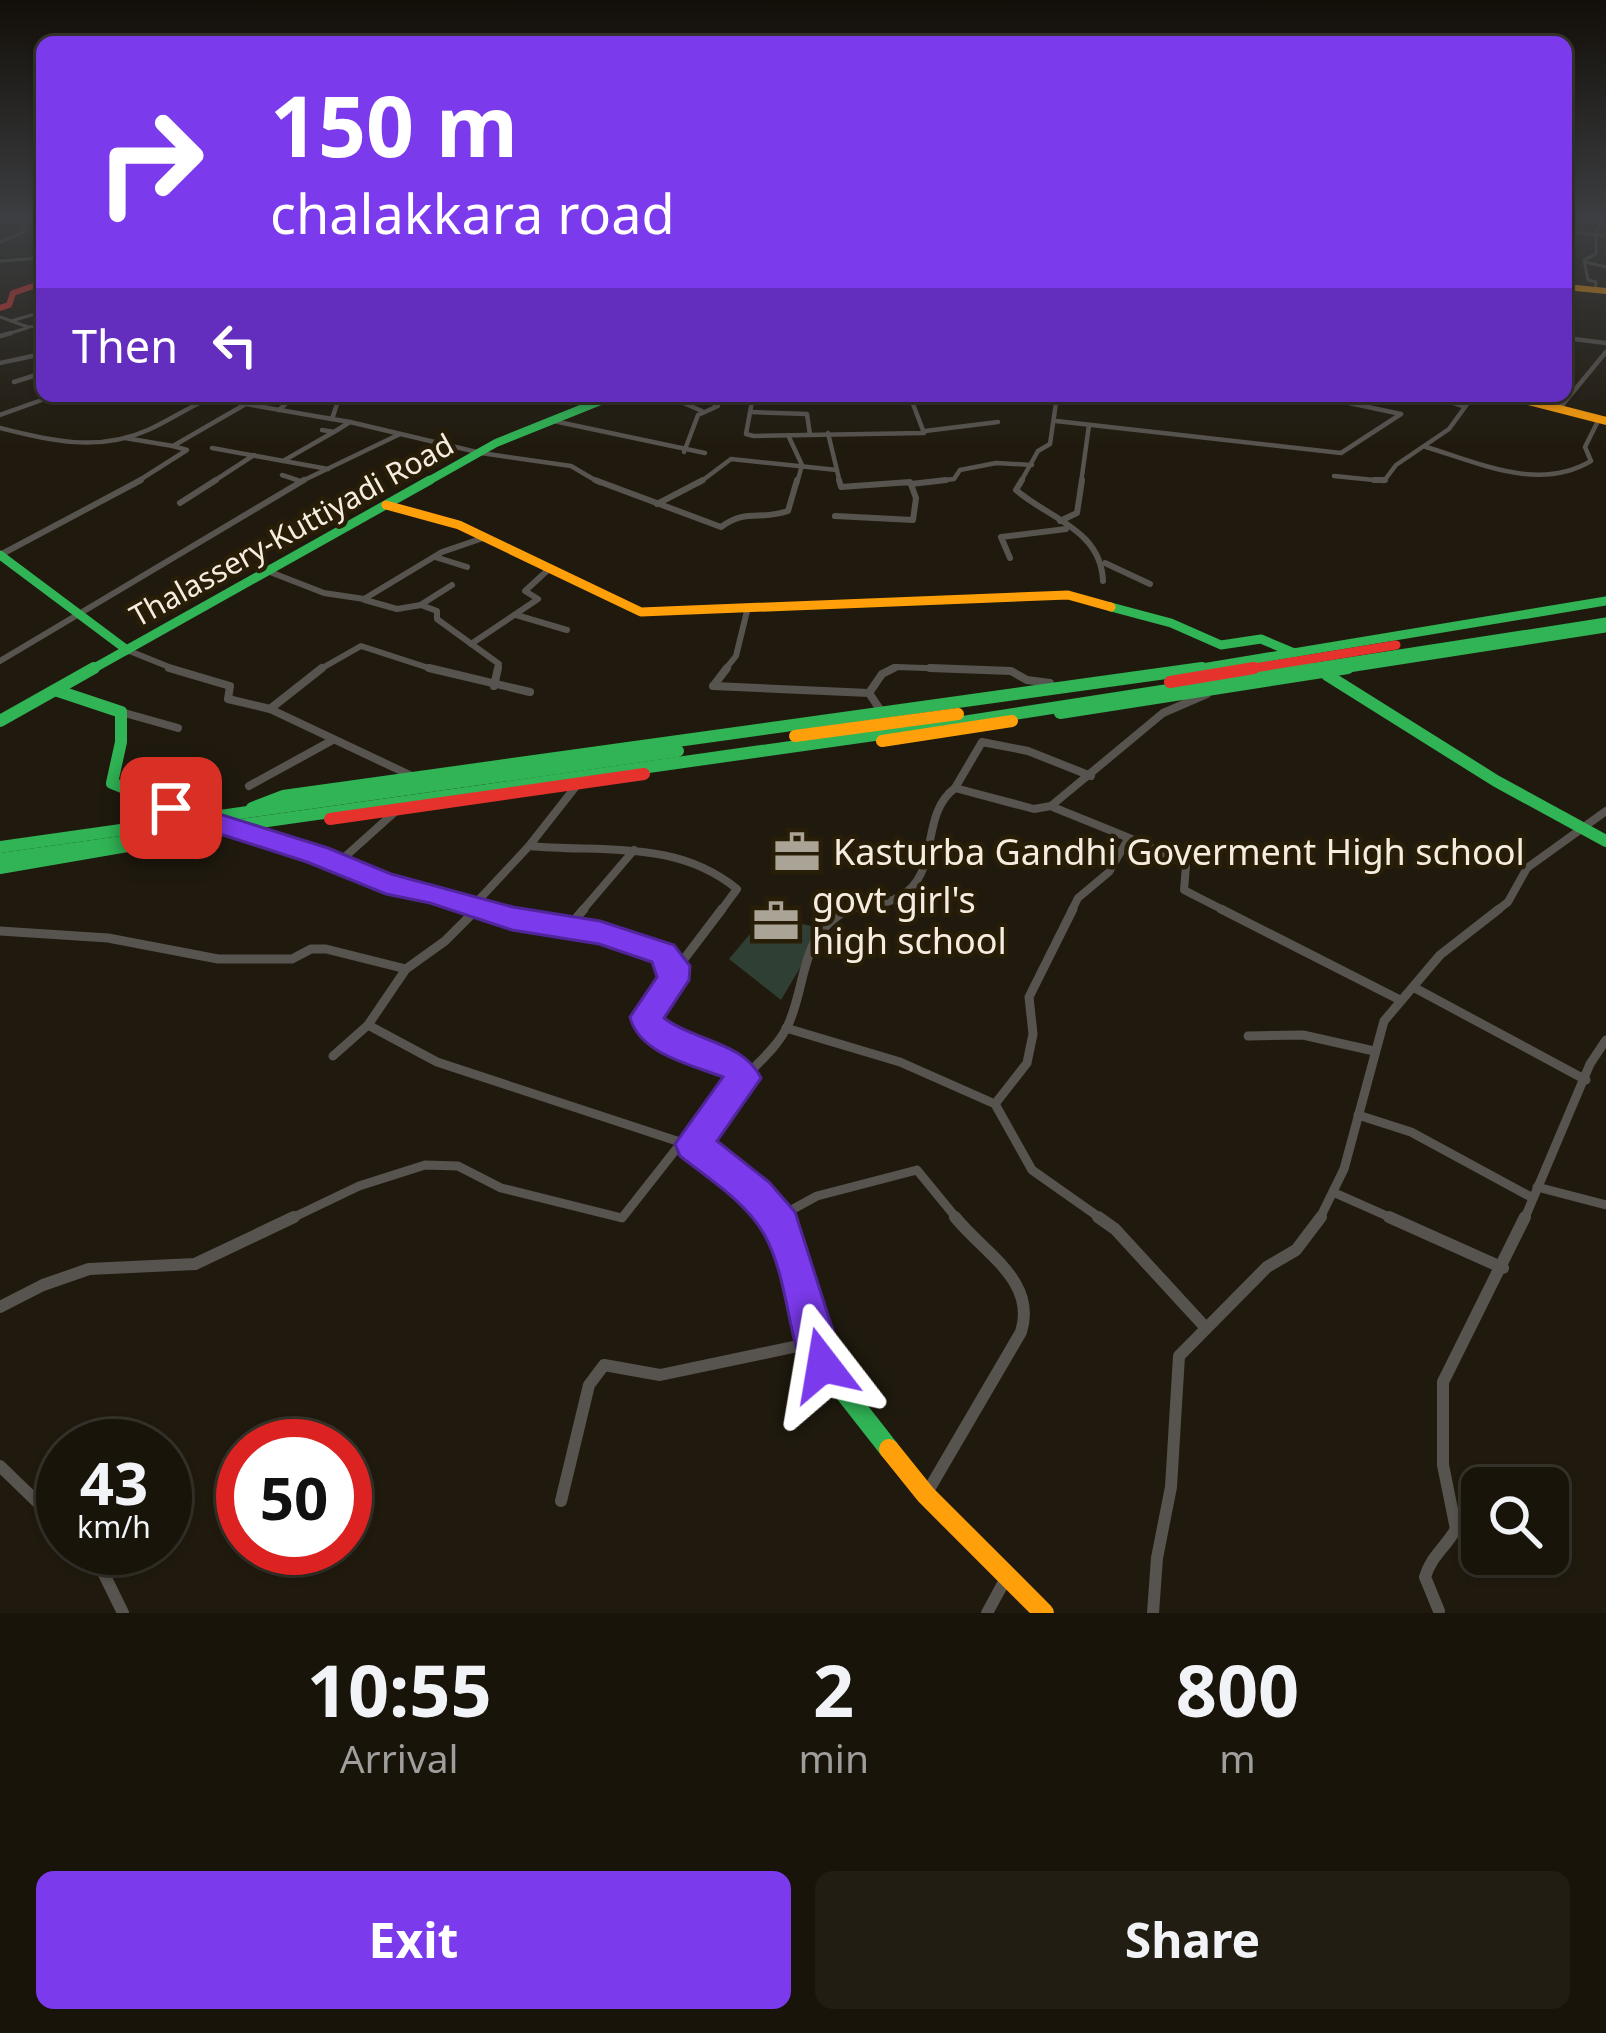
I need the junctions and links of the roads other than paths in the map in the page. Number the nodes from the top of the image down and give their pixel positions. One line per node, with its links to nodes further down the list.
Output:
1 (28, 307): 3 (street)
2 (2, 310): 5 (street)
3 (36, 310)
4 (36, 314): 5 (street)
5 (9, 321): 6 (street)
6 (36, 327)
7 (36, 327): 8 (street)
8 (0, 336)
9 (1572, 339): 10 (street)
10 (1606, 343)
11 (1606, 352): 16 (street)
12 (36, 355): 13 (street)
13 (0, 363)
14 (36, 376): 15 (street)
15 (14, 382)
16 (1572, 393)
17 (36, 402): 39 (street)
18 (202, 402): 55 (street)
19 (232, 402): 33 (street)
20 (288, 402): 36 (street)
21 (338, 402): 40 (street)
22 (597, 402): 41 (main road, Thalassery-Kuttiyadi Road)
23 (682, 402): 37 (street)
24 (711, 402): 37 (street)
25 (753, 402): 38 (street)
26 (912, 402): 51 (street)
27 (1057, 402): 43 (street)
28 (1354, 402): 46 (street)
29 (1451, 402): 34 (street)
30 (1467, 402): 34 (street)
31 (1532, 402): 35 (main road)
32 (1565, 402): 35 (street)
33 (244, 405): 36 (street); 56 (street)
34 (1463, 406): 57 (street)
35 (1559, 409): 42 (main road)
36 (279, 410): 40 (street)
37 (702, 411): 59 (street)
38 (751, 412): 53 (street); 54 (street)
39 (0, 415)
40 (332, 418): 44 (street)
41 (548, 420): 59 (street); 60 (main road, Thalassery-Kuttiyadi Road)
42 (1603, 420): 57 (street)
43 (1056, 421): 46 (street); 65 (street)
44 (350, 422): 49 (street); 50 (street)
45 (998, 422): 51 (street)
46 (1088, 425): 78 (street)
47 (0, 428): 55 (street)
48 (322, 430): 49 (street)
49 (334, 432): 63 (street)
50 (401, 433): 60 (street); 66 (street)
51 (925, 433): 52 (street)
52 (827, 434): 54 (street); 67 (street)
53 (788, 435): 54 (street); 64 (street)
54 (810, 435)
55 (125, 438): 56 (street)
56 (173, 446): 81 (street)
57 (1426, 447): 69 (street)
58 (212, 448): 62 (street)
59 (683, 452): 61 (street)
60 (481, 453): 73 (street); 74 (main road, Thalassery-Kuttiyadi Road)
61 (705, 453)
62 (255, 454): 63 (street); 72 (street)
63 (283, 462): 66 (street)
64 (802, 465): 67 (street); 73 (street); 73 (street)
65 (1032, 465): 71 (street); 78 (street)
66 (332, 469): 70 (street)
67 (838, 470): 71 (street)
68 (282, 475): 70 (street)
69 (1334, 476)
70 (301, 481): 96 (street)
71 (911, 484): 76 (street)
72 (180, 503)
73 (655, 504)
74 (386, 506): 80 (main road); 88 (main road, Thalassery-Kuttiyadi Road)
75 (835, 516): 76 (street)
76 (913, 520): 77 (street)
77 (922, 521)
78 (1059, 522): 79 (street)
79 (1068, 529): 83 (street); 84 (street)
80 (486, 537): 82 (street); 87 (main road)
81 (0, 555): 86 (main road)
82 (433, 557): 85 (street); 92 (street)
83 (1010, 558)
84 (1105, 563): 89 (street); 90 (street)
85 (467, 566)
86 (6, 568): 96 (main road)
87 (549, 569): 95 (main road); 97 (street)
88 (270, 572): 92 (street); 102 (main road, Thalassery-Kuttiyadi Road)
89 (1103, 581)
90 (1150, 584)
91 (452, 585): 94 (street)
92 (364, 599): 94 (street)
93 (1606, 601): 104 (main road)
94 (421, 605): 100 (street)
95 (748, 611): 104 (main road); 112 (street)
96 (71, 615): 102 (main road); 103 (street)
97 (514, 615): 99 (street); 100 (street)
98 (1606, 621): 106 (main road); 127 (main road); 130 (main road)
99 (567, 630)
100 (471, 644): 108 (street)
101 (0, 647): 103 (street)
102 (127, 650): 109 (main road, Thalassery-Kuttiyadi Road); 113 (street)
103 (16, 651): 105 (street)
104 (1296, 654): 115 (main road)
105 (0, 661)
106 (1327, 675): 111 (main road); 131 (main road)
107 (1050, 683): 112 (street)
108 (494, 686): 110 (street); 113 (street)
109 (55, 690): 114 (main road); 116 (main road, Thalassery-Kuttiyadi Road)
110 (530, 692)
111 (1212, 692): 117 (main road); 121 (street)
112 (869, 693): 115 (street)
113 (271, 709): 119 (street)
114 (121, 712): 118 (street); 138 (main road, bridge)
115 (884, 714): 122 (main road)
116 (0, 721)
117 (990, 725): 120 (street); 123 (main road)
118 (178, 728)
119 (332, 740): 122 (street); 124 (street)
120 (982, 742): 121 (street); 125 (street)
121 (1091, 776): 126 (street)
122 (415, 777): 127 (main road)
123 (579, 784): 128 (main road); 135 (street)
124 (249, 785)
125 (956, 788): 126 (street); 147 (street)
126 (1052, 806): 132 (street)
127 (244, 810): 134 (main road)
128 (397, 810): 130 (main road); 138 (street)
129 (1606, 811): 131 (street)
130 (261, 820): 137 (main road)
131 (1584, 828): 133 (main road); 144 (street)
132 (1127, 841): 145 (street); 154 (street)
133 (1606, 841)
134 (0, 844)
135 (529, 846): 136 (street); 139 (street)
136 (634, 850): 140 (street); 143 (street)
137 (0, 863)
138 (338, 863): 139 (main road)
139 (474, 908): 140 (main road); 142 (street)
140 (570, 925): 143 (main road)
141 (0, 931): 142 (street)
142 (406, 969): 146 (street)
143 (674, 973): 152 (main road)
144 (1415, 988): 145 (street); 153 (street)
145 (1400, 1000): 150 (street)
146 (368, 1025): 151 (street); 156 (street)
147 (786, 1028): 152 (street); 154 (street)
148 (1249, 1036): 150 (street)
149 (1606, 1040): 153 (street)
150 (1374, 1051): 155 (street)
151 (333, 1056)
152 (743, 1078): 156 (main road)
153 (1586, 1080): 158 (street)
154 (995, 1104): 163 (street)
155 (1358, 1115): 157 (street); 158 (street)
156 (687, 1142): 160 (main road); 162 (street)
157 (1335, 1192): 161 (street); 163 (street)
158 (1534, 1192): 159 (street); 161 (street)
159 (1606, 1205)
160 (781, 1225): 164 (main road); 166 (street)
161 (1502, 1268): 171 (street)
162 (0, 1306)
163 (1206, 1328): 175 (street)
164 (812, 1343): 166 (main road); 168 (street)
165 (0, 1466): 167 (street)
166 (926, 1495): 170 (main road)
167 (36, 1501)
168 (562, 1502)
169 (104, 1575): 172 (street)
170 (1007, 1576): 173 (street); 174 (main road)
171 (1442, 1612)
172 (123, 1613)
173 (986, 1613)
174 (1044, 1613)
175 (1153, 1613)

